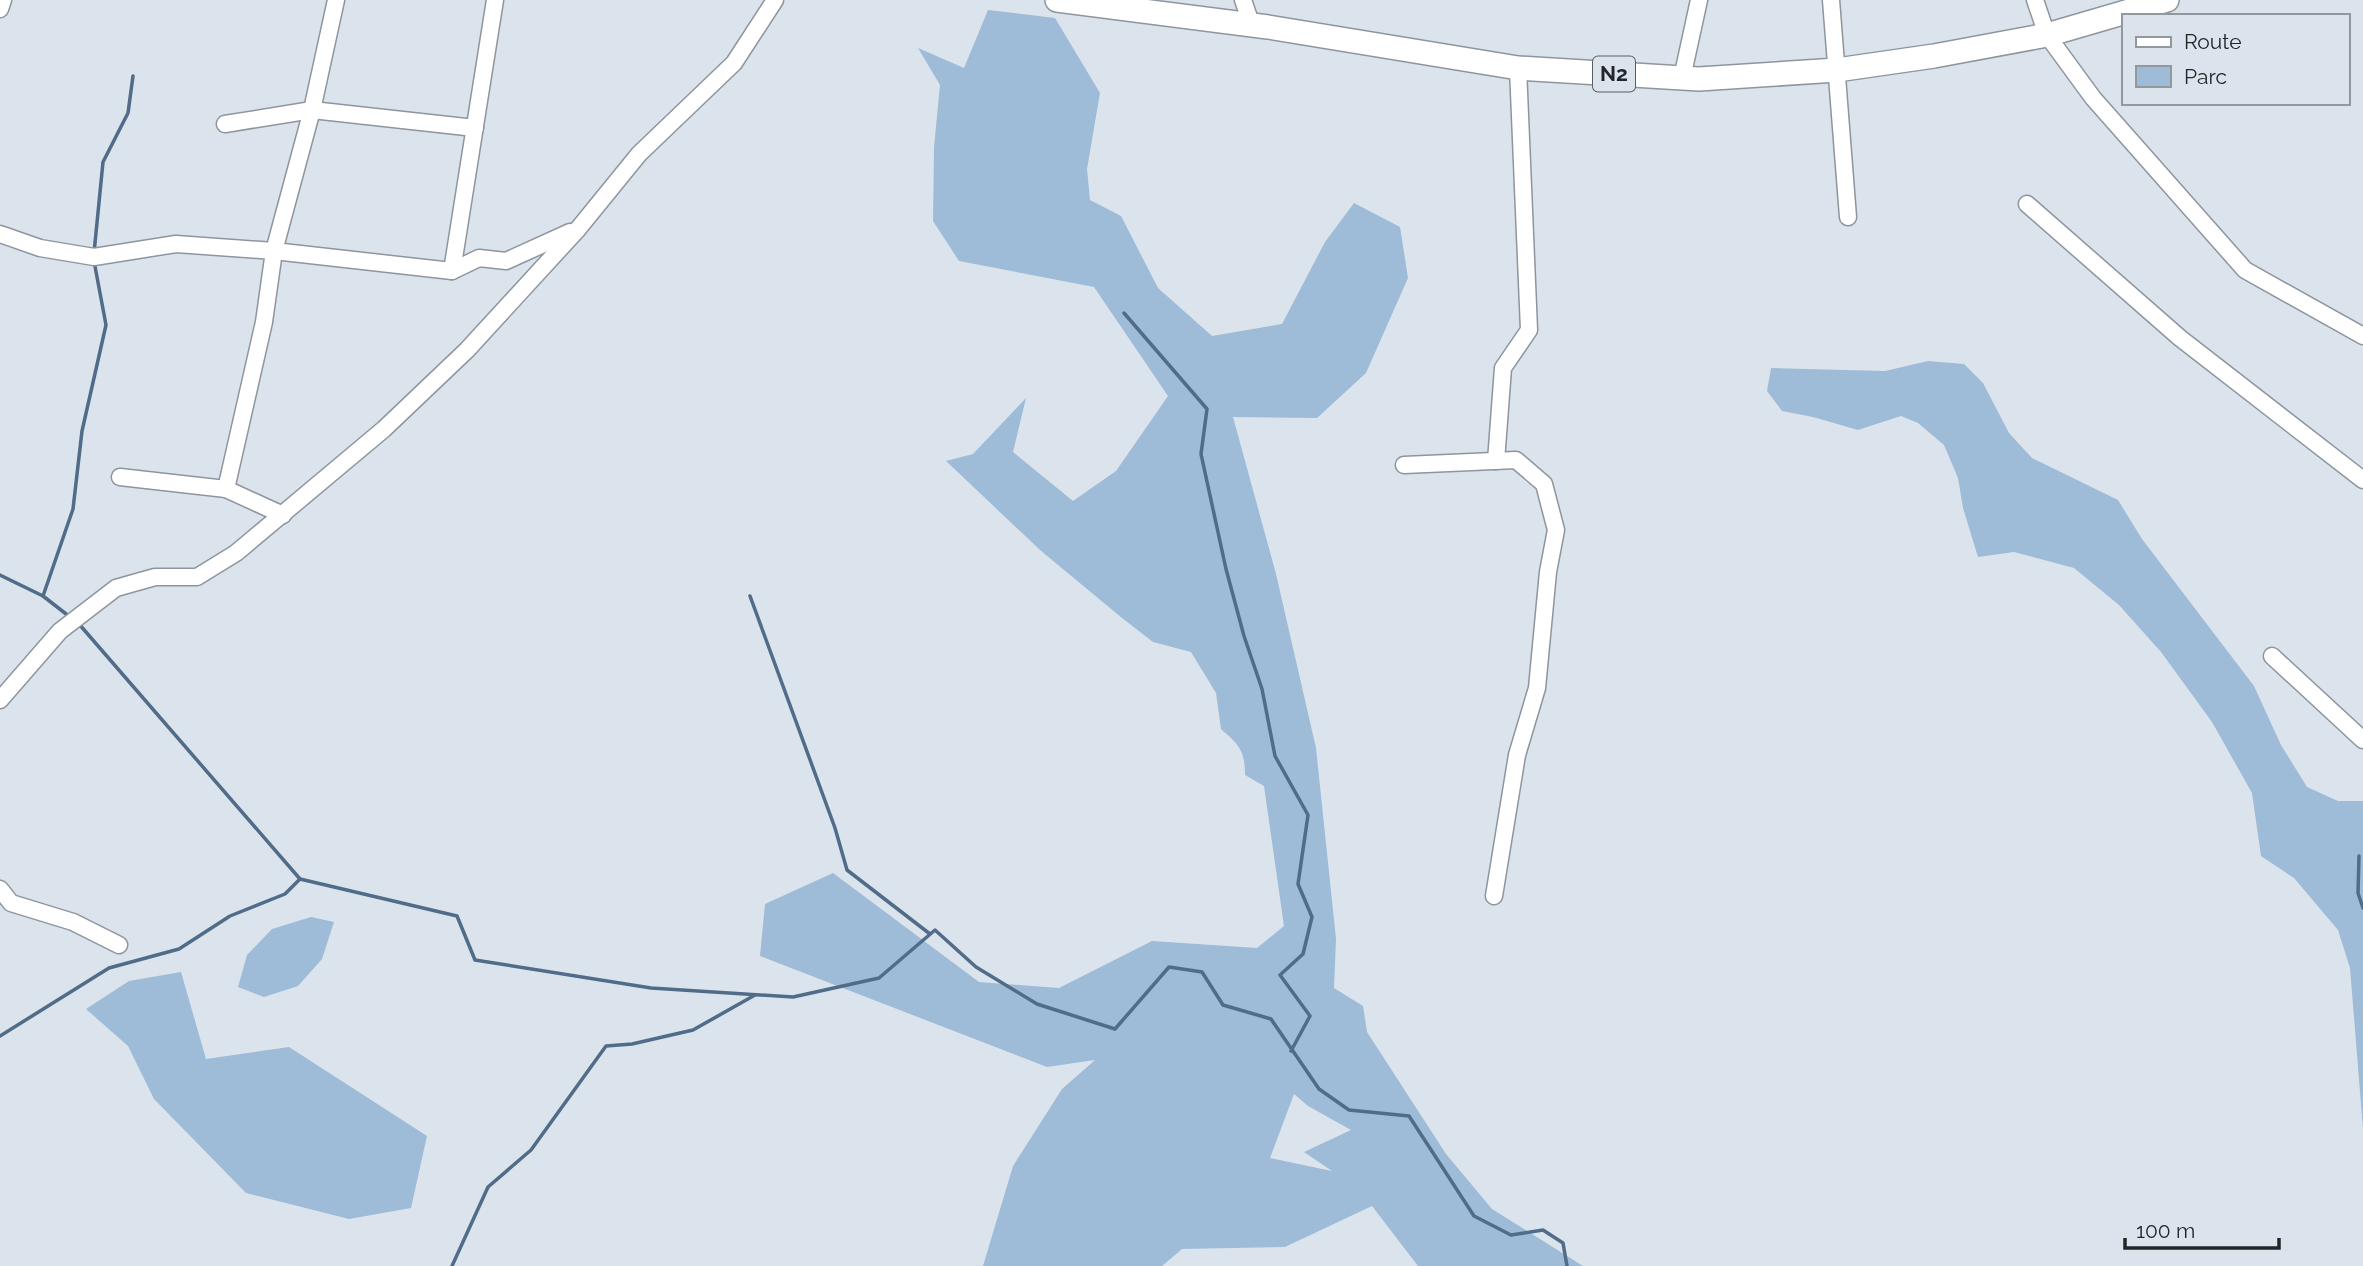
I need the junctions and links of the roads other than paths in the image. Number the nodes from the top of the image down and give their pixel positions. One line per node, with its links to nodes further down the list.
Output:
1 (3, 0): 12 (street)
2 (337, 0): 18 (street)
3 (495, 0): 20 (street)
4 (775, 0): 23 (street)
5 (1057, 0): 11 (highway, N2)
6 (1243, 0): 13 (street)
7 (1699, 0): 17 (street)
8 (1831, 0): 16 (street)
9 (2035, 0): 14 (street)
10 (2167, 0): 14 (highway, N2)
11 (1091, 2): 13 (highway, N2)
12 (0, 9)
13 (1252, 26): 15 (highway, N2)
14 (2047, 35): 16 (highway, N2); 27 (street)
15 (1518, 68): 17 (highway, N2); 28 (street)
16 (1836, 70): 17 (highway, N2); 22 (street)
17 (1682, 78)
18 (312, 110): 19 (street); 20 (street); 25 (street)
19 (225, 124)
20 (475, 128): 26 (street)
21 (2027, 204): 31 (street)
22 (1848, 217)
23 (578, 229): 26 (street); 33 (street)
24 (0, 234): 25 (street)
25 (274, 251): 26 (street); 32 (street)
26 (452, 271)
27 (2363, 336)
28 (1496, 461): 29 (street); 38 (street)
29 (1404, 465)
30 (120, 477): 32 (street)
31 (2363, 480)
32 (226, 489): 33 (street)
33 (283, 515): 35 (street)
34 (2272, 656): 36 (street)
35 (0, 700)
36 (2363, 740)
37 (0, 889): 39 (street)
38 (1494, 896)
39 (120, 945)

